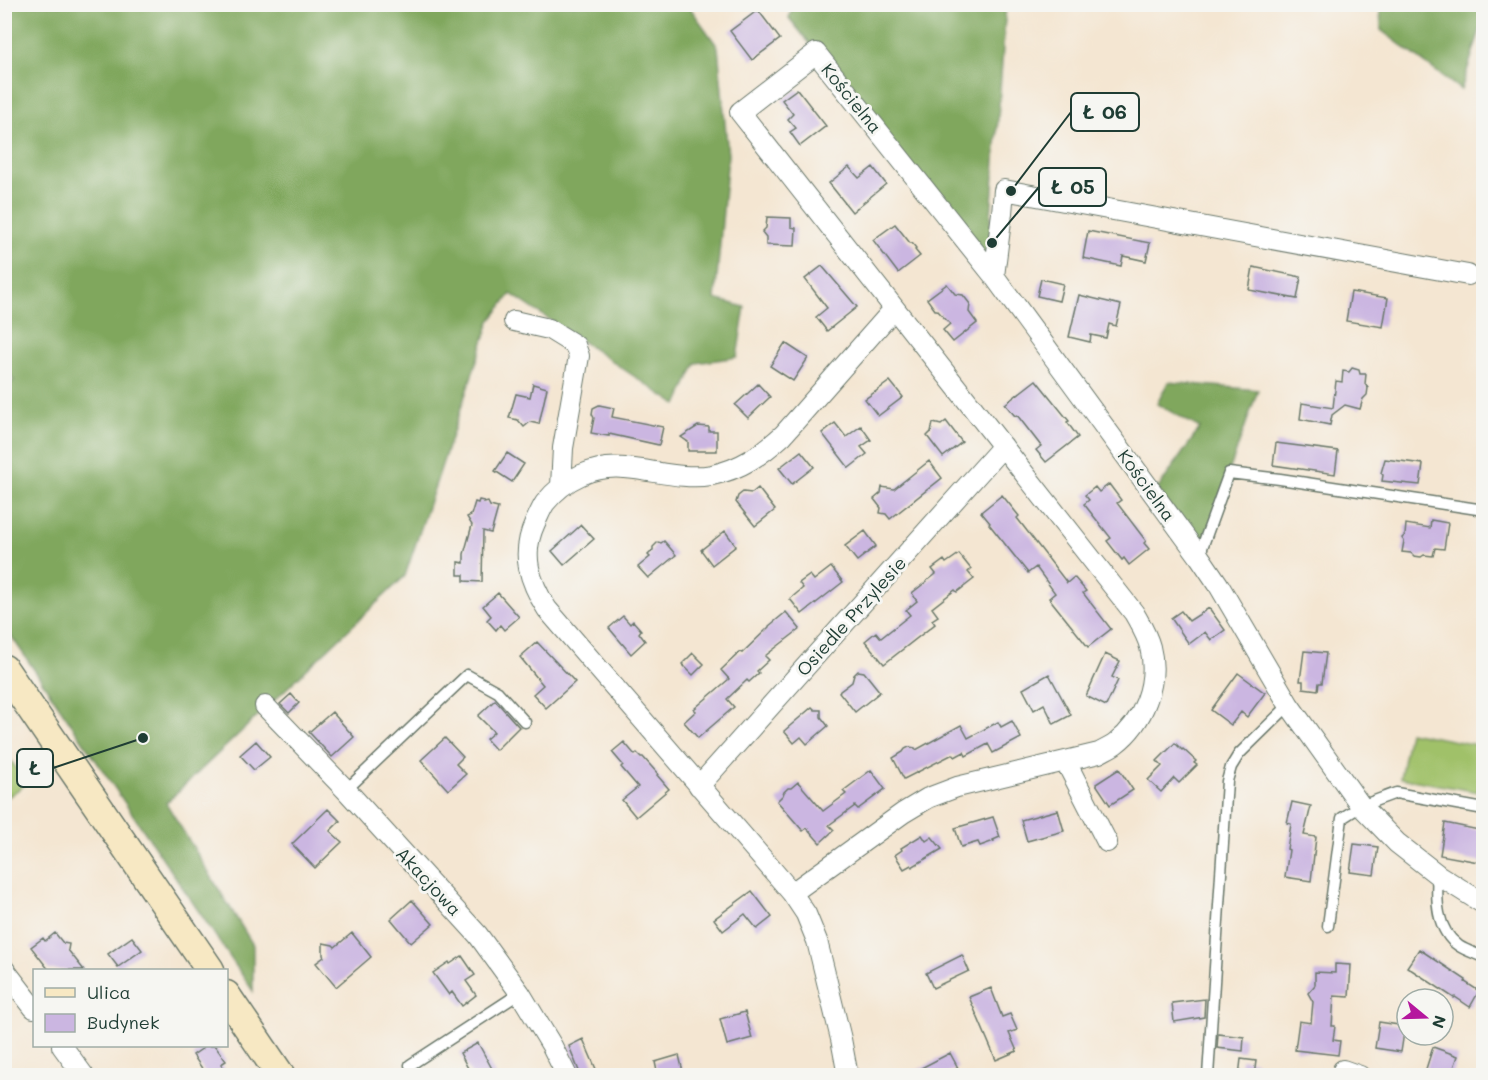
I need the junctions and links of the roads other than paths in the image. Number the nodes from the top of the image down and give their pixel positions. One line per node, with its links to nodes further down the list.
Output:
1 (1468, 275): 2 (street)
2 (994, 276): 3 (street, Kościelna); 8 (street, Kościelna)
3 (894, 309): 5 (street); 6 (street)
4 (514, 321): 6 (street)
5 (1003, 446): 13 (street); 14 (street, Osiedle Przylesie)
6 (561, 486): 14 (street)
7 (1484, 510): 8 (lane)
8 (1199, 556): 10 (street, Kościelna)
9 (4, 669): 25 (main road)
10 (1289, 705): 16 (street, Kościelna); 35 (lane)
11 (265, 706): 15 (street, Akacjowa)
12 (525, 722): 15 (lane)
13 (1066, 762): 18 (street); 20 (street)
14 (699, 786): 20 (street)
15 (346, 790): 26 (street, Akacjowa)
16 (1361, 806): 17 (lane); 19 (street, Kościelna); 22 (lane)
17 (1484, 809)
18 (1107, 843)
19 (1438, 875): 21 (street, Kościelna); 23 (lane)
20 (792, 893): 34 (street)
21 (1484, 904)
22 (1328, 926)
23 (1481, 956)
24 (4, 969): 28 (street)
25 (209, 969)
26 (520, 993): 30 (lane); 33 (street, Akacjowa)
27 (228, 998): 32 (main road)
28 (33, 1007)
29 (63, 1047): 31 (street)
30 (410, 1065)
31 (84, 1076)
32 (281, 1076)
33 (567, 1076)
34 (848, 1076)
35 (1208, 1076)

